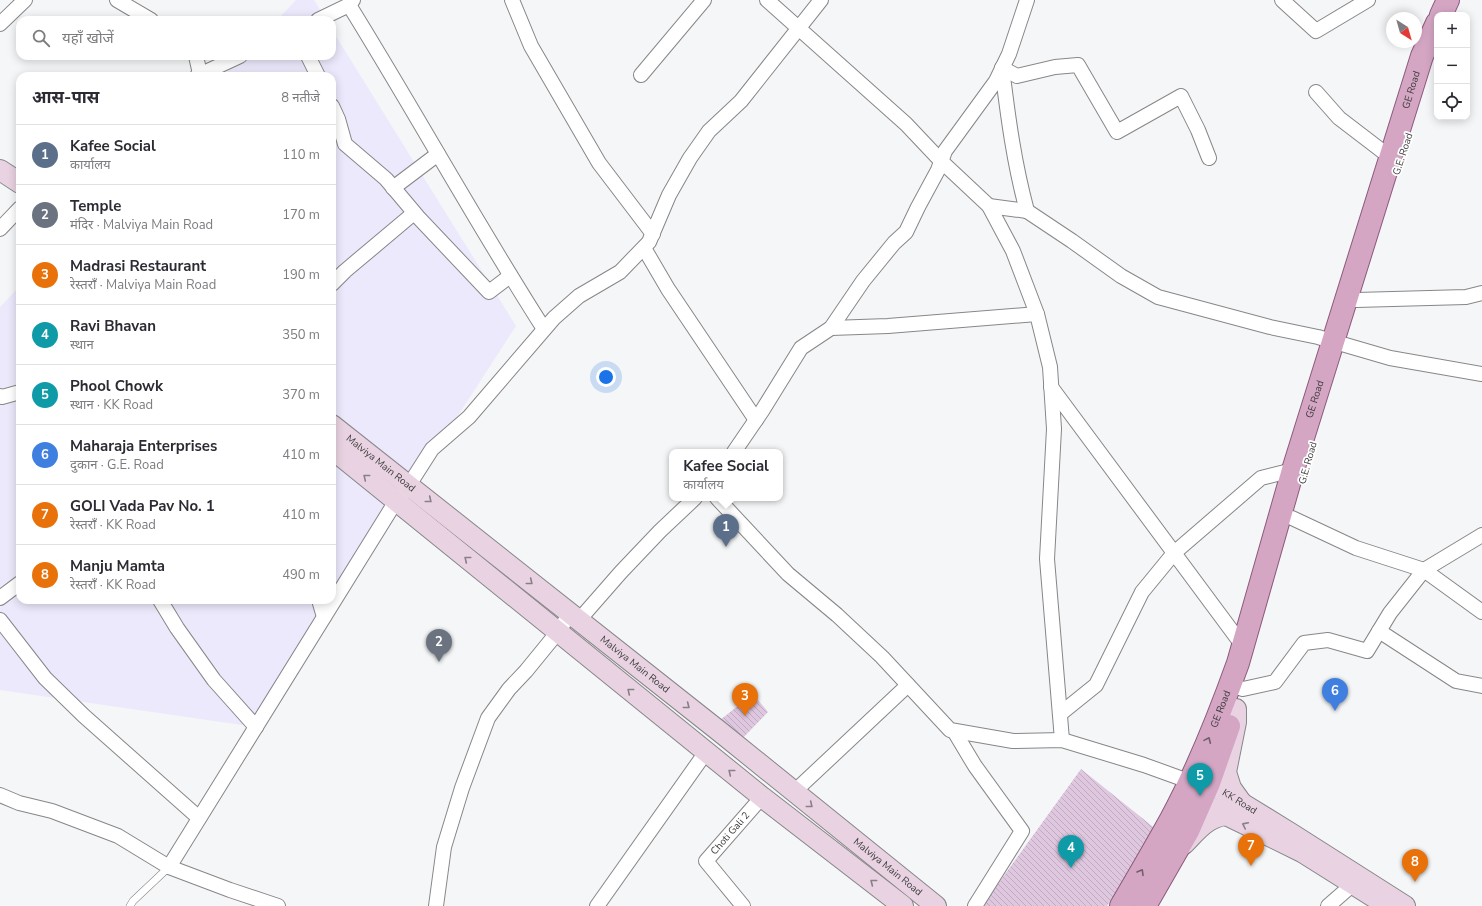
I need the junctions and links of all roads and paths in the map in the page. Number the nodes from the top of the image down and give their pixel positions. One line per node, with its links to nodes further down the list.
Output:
1 (25, 0): 17 (street)
2 (117, 0): 15 (street)
3 (512, 0): 43 (street)
4 (704, 0): 28 (street)
5 (767, 0): 18 (street)
6 (821, 0): 18 (street)
7 (1027, 0): 24 (street)
8 (1282, 0): 9 (street)
9 (1368, 0)
10 (1448, 0): 13 (main road)
11 (1461, 0): 14 (main road)
12 (351, 3): 16 (street); 31 (street)
13 (1442, 12)
14 (1455, 12)
15 (144, 16)
16 (326, 16)
17 (0, 24)
18 (798, 28): 34 (street); 43 (street)
19 (1434, 30): 32 (main road, GE Road)
20 (197, 60): 25 (street)
21 (231, 60): 26 (street)
22 (310, 60): 27 (street)
23 (1434, 60): 48 (main road, G.E. Road)
24 (1002, 68): 33 (street); 34 (street); 40 (street)
25 (199, 72)
26 (205, 72)
27 (316, 72)
28 (641, 75)
29 (1316, 92): 32 (street)
30 (336, 115): 37 (street)
31 (438, 154): 37 (street); 45 (street)
32 (1390, 157): 52 (main road, GE Road)
33 (1209, 158)
34 (941, 161): 38 (street); 50 (street)
35 (0, 170): 36 (street)
36 (16, 180)
37 (393, 188): 41 (street)
38 (989, 206): 40 (street); 49 (street)
39 (16, 212): 42 (street)
40 (1027, 212): 52 (street)
41 (414, 213): 45 (street); 46 (street)
42 (0, 229)
43 (653, 234): 44 (street)
44 (644, 248): 51 (street); 57 (street)
45 (510, 276): 51 (street)
46 (336, 280)
47 (1482, 293): 48 (street)
48 (1356, 300): 52 (main road, G.E. Road)
49 (1037, 314): 50 (street); 54 (street)
50 (831, 328): 57 (street)
51 (544, 330): 62 (street)
52 (1337, 343): 53 (street); 61 (main road, GE Road); 66 (main road, G.E. Road)
53 (1482, 374)
54 (1051, 387): 68 (street); 87 (street)
55 (16, 393): 56 (street)
56 (0, 396)
57 (756, 420): 59 (street)
58 (336, 428): 62 (street, Malviya Main Road)
59 (736, 449)
60 (336, 452): 63 (street, Malviya Main Road, one-way to 60)
61 (1293, 470): 68 (street); 82 (main road, GE Road)
62 (409, 484): 63 (street); 78 (street, Malviya Main Road, one-way to 78)
63 (396, 501): 72 (street); 81 (street, Malviya Main Road, one-way to 63)
64 (692, 501): 78 (street)
65 (720, 501): 83 (street)
66 (1292, 518): 69 (street); 85 (main road, G.E. Road)
67 (1482, 535): 69 (street)
68 (1174, 553): 82 (street); 87 (street)
69 (1424, 570): 76 (street); 80 (street)
70 (16, 586): 71 (street)
71 (0, 598)
72 (336, 598)
73 (162, 604): 88 (street)
74 (320, 604): 77 (street)
75 (332, 604): 77 (street)
76 (1482, 612)
77 (324, 617): 88 (street)
78 (575, 617): 81 (street); 93 (street, Malviya Main Road, one-way to 93)
79 (0, 620): 98 (street)
80 (1379, 631): 84 (street); 85 (street)
81 (558, 633): 91 (street, Malviya Main Road, one-way to 81); 104 (street)
82 (1243, 646): 85 (main road, GE Road)
83 (908, 685): 89 (street); 93 (street)
84 (1482, 686)
85 (1237, 687): 86 (main road, G.E. Road); 92 (main road, GE Road, one-way to 85)
86 (1236, 709): 92 (main road, G.E. Road); 96 (street)
87 (1060, 714): 90 (street)
88 (256, 727): 98 (street)
89 (954, 731): 90 (street); 109 (street)
90 (1062, 740): 92 (street)
91 (706, 752): 95 (street, Malviya Main Road, one-way to 91); 105 (street)
92 (1193, 786): 96 (street, KK Road); 97 (street, KK Road); 99 (main road); 110 (main road, one-way to 92)
93 (794, 792): 108 (street, Malviya Main Road, one-way to 108)
94 (0, 795): 100 (street)
95 (762, 797): 106 (street, Choti Gali 2); 107 (street, Malviya Main Road, one-way to 95)
96 (1243, 804): 101 (street, KK Road)
97 (1225, 815): 99 (street); 101 (street, KK Road, one-way to 97)
98 (199, 818): 100 (street)
99 (1177, 850): 111 (main road)
100 (169, 867): 102 (lane); 103 (street)
101 (1357, 881): 112 (street); 113 (street, KK Road); 114 (street, KK Road)
102 (130, 906)
103 (278, 906)
104 (436, 906)
105 (597, 906)
106 (743, 906)
107 (903, 906)
108 (936, 906)
109 (975, 906)
110 (1122, 906)
111 (1145, 906)
112 (1328, 906)
113 (1388, 906)
114 (1405, 906)

